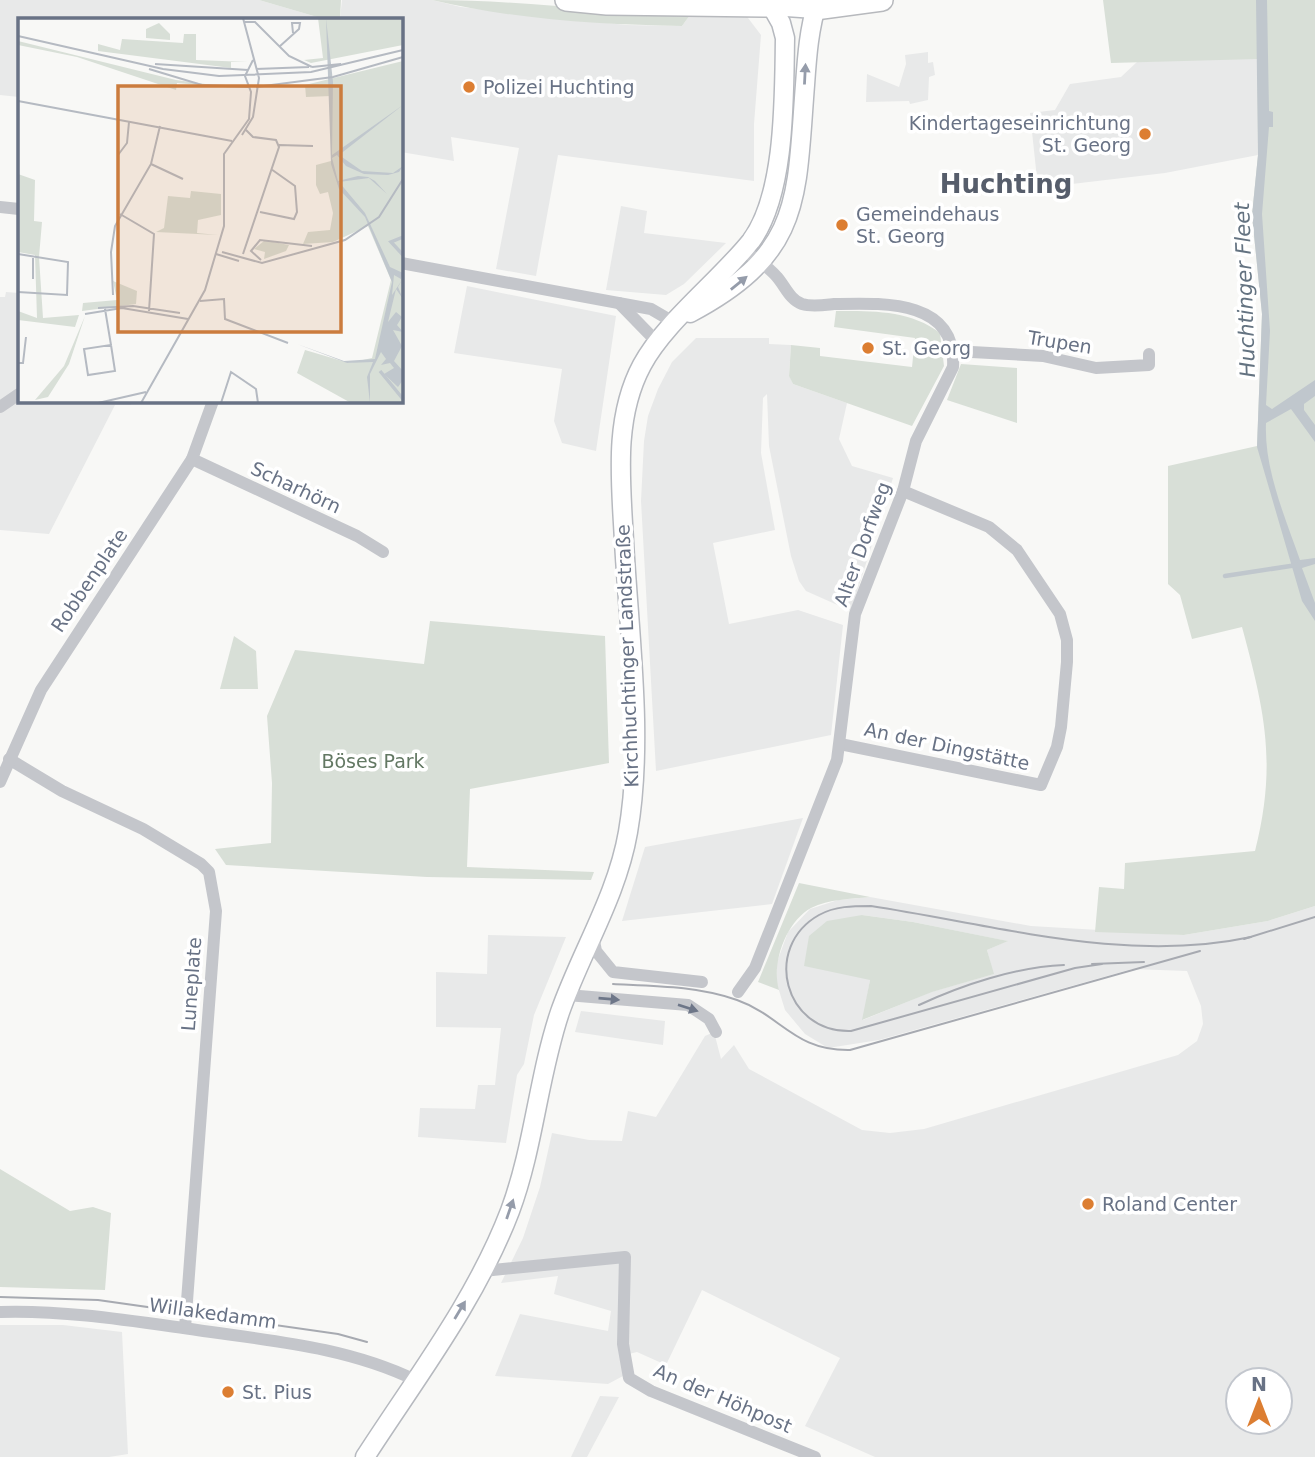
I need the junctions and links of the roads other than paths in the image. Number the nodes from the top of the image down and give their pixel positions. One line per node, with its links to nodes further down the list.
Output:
1 (566, 0): 3 (highway)
2 (882, 0): 4 (highway)
3 (770, 3): 4 (main road); 7 (main road, Kirchhuchtinger Landstraße)
4 (817, 4): 9 (main road, Kirchhuchtinger Landstraße, one-way to 4)
5 (0, 207): 6 (street)
6 (18, 209)
7 (743, 250): 9 (street); 11 (main road, Kirchhuchtinger Landstraße)
8 (402, 263): 10 (street)
9 (761, 264): 11 (main road, Kirchhuchtinger Landstraße, one-way to 9); 13 (street)
10 (619, 302): 11 (street); 12 (street)
11 (678, 320): 12 (main road, Kirchhuchtinger Landstraße)
12 (657, 342): 24 (main road, Kirchhuchtinger Landstraße)
13 (953, 351): 14 (street, Trupen); 19 (street, Alter Dorfweg)
14 (1149, 354)
15 (18, 395): 17 (street)
16 (213, 402): 18 (street, Robbenplate)
17 (0, 407)
18 (192, 459): 20 (street, Scharhörn); 22 (street, Robbenplate)
19 (903, 491): 21 (street, Alter Dorfweg); 21 (street, An der Dingstätte)
20 (383, 552)
21 (840, 744): 26 (street, Alter Dorfweg)
22 (9, 759): 23 (street, Robbenplate); 31 (street, Luneplate)
23 (0, 782)
24 (593, 936): 25 (street); 27 (main road, Kirchhuchtinger Landstraße)
25 (702, 982)
26 (738, 992)
27 (568, 995): 28 (street, one-way to 28); 29 (main road, Kirchhuchtinger Landstraße, one-way to 27)
28 (716, 1032)
29 (483, 1271): 32 (main road, Kirchhuchtinger Landstraße, one-way to 29); 34 (street, An der Höhpost)
30 (0, 1312): 31 (street, Willakedamm)
31 (185, 1328): 32 (street, Willakedamm)
32 (415, 1380): 33 (main road, Kirchhuchtinger Landstraße)
33 (365, 1457)
34 (815, 1457)

